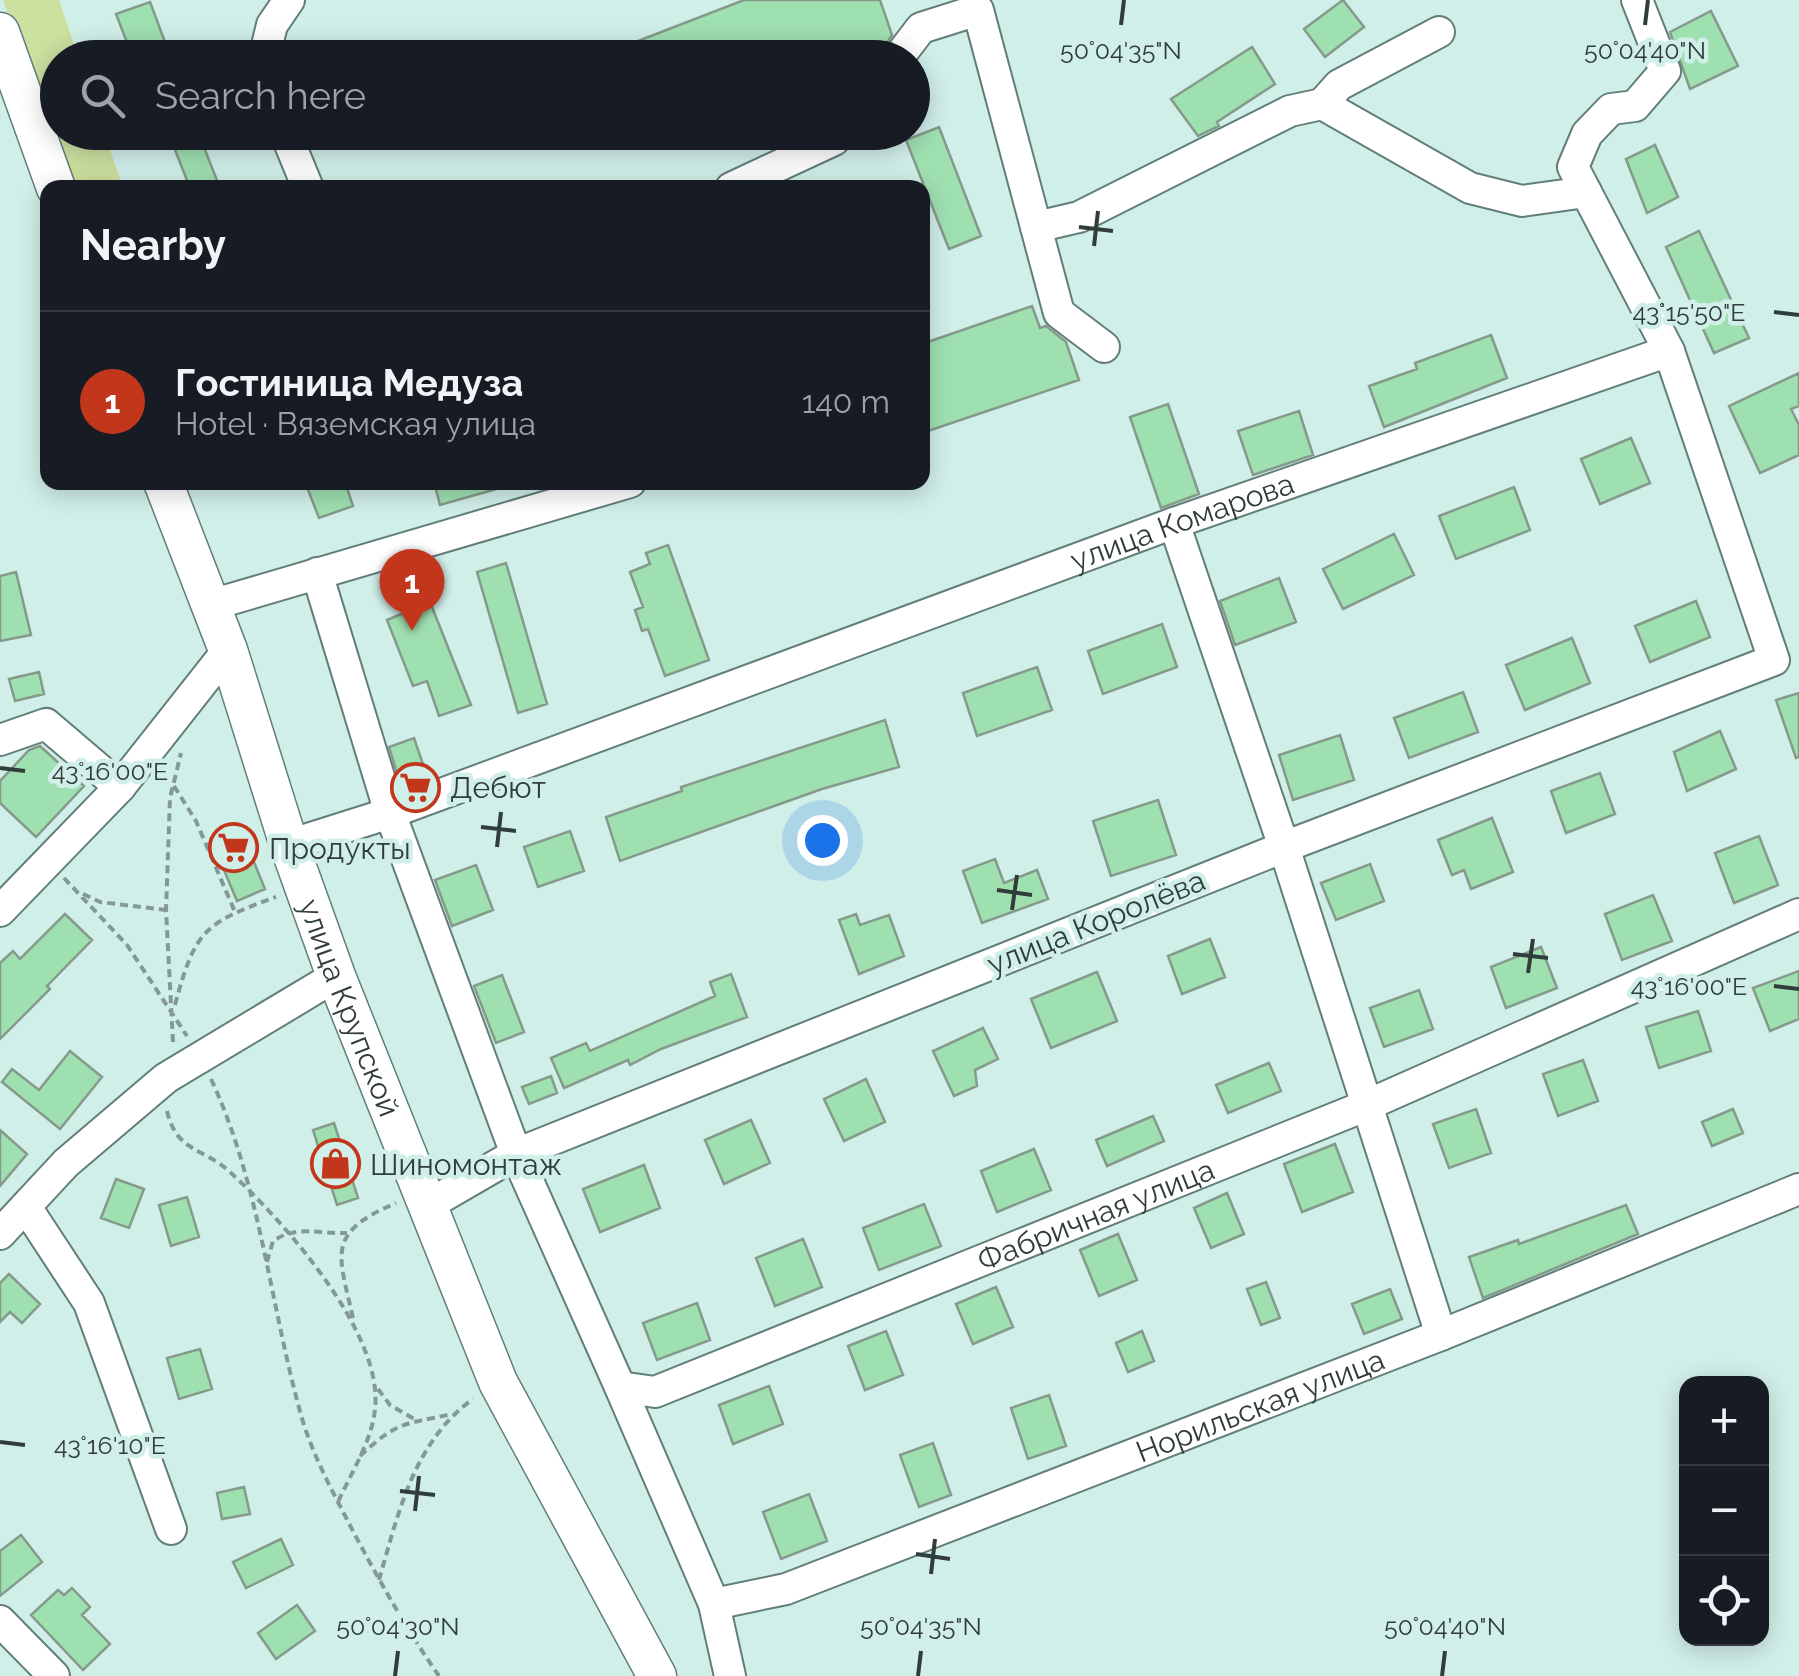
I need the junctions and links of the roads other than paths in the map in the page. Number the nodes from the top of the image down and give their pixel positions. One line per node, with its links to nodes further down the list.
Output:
1 (289, 0): 5 (street)
2 (1637, 0): 15 (street)
3 (0, 32): 8 (main road)
4 (1439, 32): 7 (street)
5 (268, 40)
6 (912, 40): 16 (street)
7 (1322, 104): 15 (street); 16 (street)
8 (40, 143)
9 (42, 150): 12 (main road)
10 (292, 150): 13 (street)
11 (813, 150): 14 (street)
12 (53, 180)
13 (305, 180)
14 (748, 180)
15 (1586, 192): 18 (street)
16 (1036, 228): 17 (street)
17 (1104, 347)
18 (1669, 352): 21 (street, улица Комарова); 29 (street, улица Королёва)
19 (166, 490): 23 (main road, улица Крупской)
20 (602, 490): 22 (street)
21 (1174, 522): 27 (street, улица Комарова); 29 (street)
22 (317, 573): 23 (street); 27 (street)
23 (211, 605): 24 (main road, улица Крупской)
24 (228, 650): 26 (street); 28 (main road, улица Крупской)
25 (0, 740): 26 (street)
26 (120, 788): 30 (street)
27 (390, 813): 28 (street, улица Комарова); 34 (street)
28 (289, 844): 32 (main road, улица Крупской)
29 (1284, 848): 33 (street); 34 (street, улица Королёва)
30 (0, 911)
31 (1799, 914): 33 (street, Фабричная улица)
32 (336, 976): 36 (main road, улица Крупской); 37 (street)
33 (1365, 1106): 39 (street); 40 (street, Фабричная улица)
34 (516, 1154): 36 (street, улица Королёва); 40 (street)
35 (1799, 1189): 39 (street, Норильская улица)
36 (426, 1198): 45 (main road, улица Крупской)
37 (26, 1207): 38 (street); 41 (street)
38 (0, 1234)
39 (1441, 1335): 42 (street, Норильская улица)
40 (620, 1387): 42 (street)
41 (171, 1528)
42 (714, 1604): 46 (street)
43 (0, 1621): 44 (street)
44 (54, 1676)
45 (657, 1676)
46 (730, 1676)

